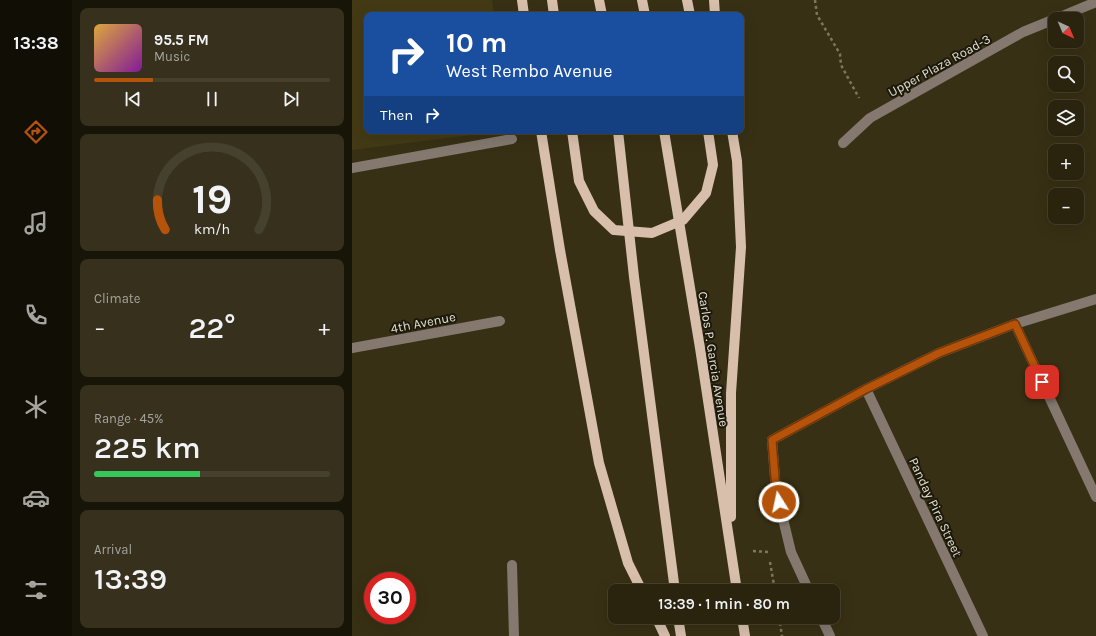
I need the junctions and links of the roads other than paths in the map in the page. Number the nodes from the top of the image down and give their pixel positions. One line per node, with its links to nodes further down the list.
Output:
1 (522, 0): 8 (main road)
2 (552, 0): 9 (main road)
3 (599, 0): 10 (main road)
4 (642, 0): 11 (main road)
5 (687, 0): 12 (main road)
6 (714, 0): 13 (main road)
7 (1096, 2): 14 (street, Upper Plaza Road-3)
8 (524, 12)
9 (554, 12)
10 (601, 12)
11 (644, 12)
12 (689, 12)
13 (715, 12)
14 (1072, 12)
15 (1048, 22): 23 (street, Upper Plaza Road-3)
16 (541, 134): 33 (main road)
17 (572, 134): 20 (main road, bridge)
18 (618, 134): 34 (main road)
19 (664, 134): 31 (main road, Carlos P. Garcia Avenue)
20 (708, 134)
21 (732, 134): 31 (main road)
22 (512, 139): 24 (street)
23 (843, 143)
24 (352, 168)
25 (1096, 299): 27 (street)
26 (500, 321): 28 (street, 4th Avenue)
27 (1015, 324): 29 (street); 30 (street)
28 (352, 348)
29 (866, 389): 36 (street); 46 (street, Panday Pira Street)
30 (1096, 497)
31 (731, 551): 35 (main road, Carlos P. Garcia Avenue)
32 (512, 565): 41 (street)
33 (638, 584)
34 (674, 584)
35 (736, 584)
36 (806, 584)
37 (659, 624): 42 (main road)
38 (679, 624): 43 (main road)
39 (743, 624): 44 (main road)
40 (824, 624): 45 (street)
41 (514, 636)
42 (665, 636)
43 (680, 636)
44 (745, 636)
45 (830, 636)
46 (983, 636)

